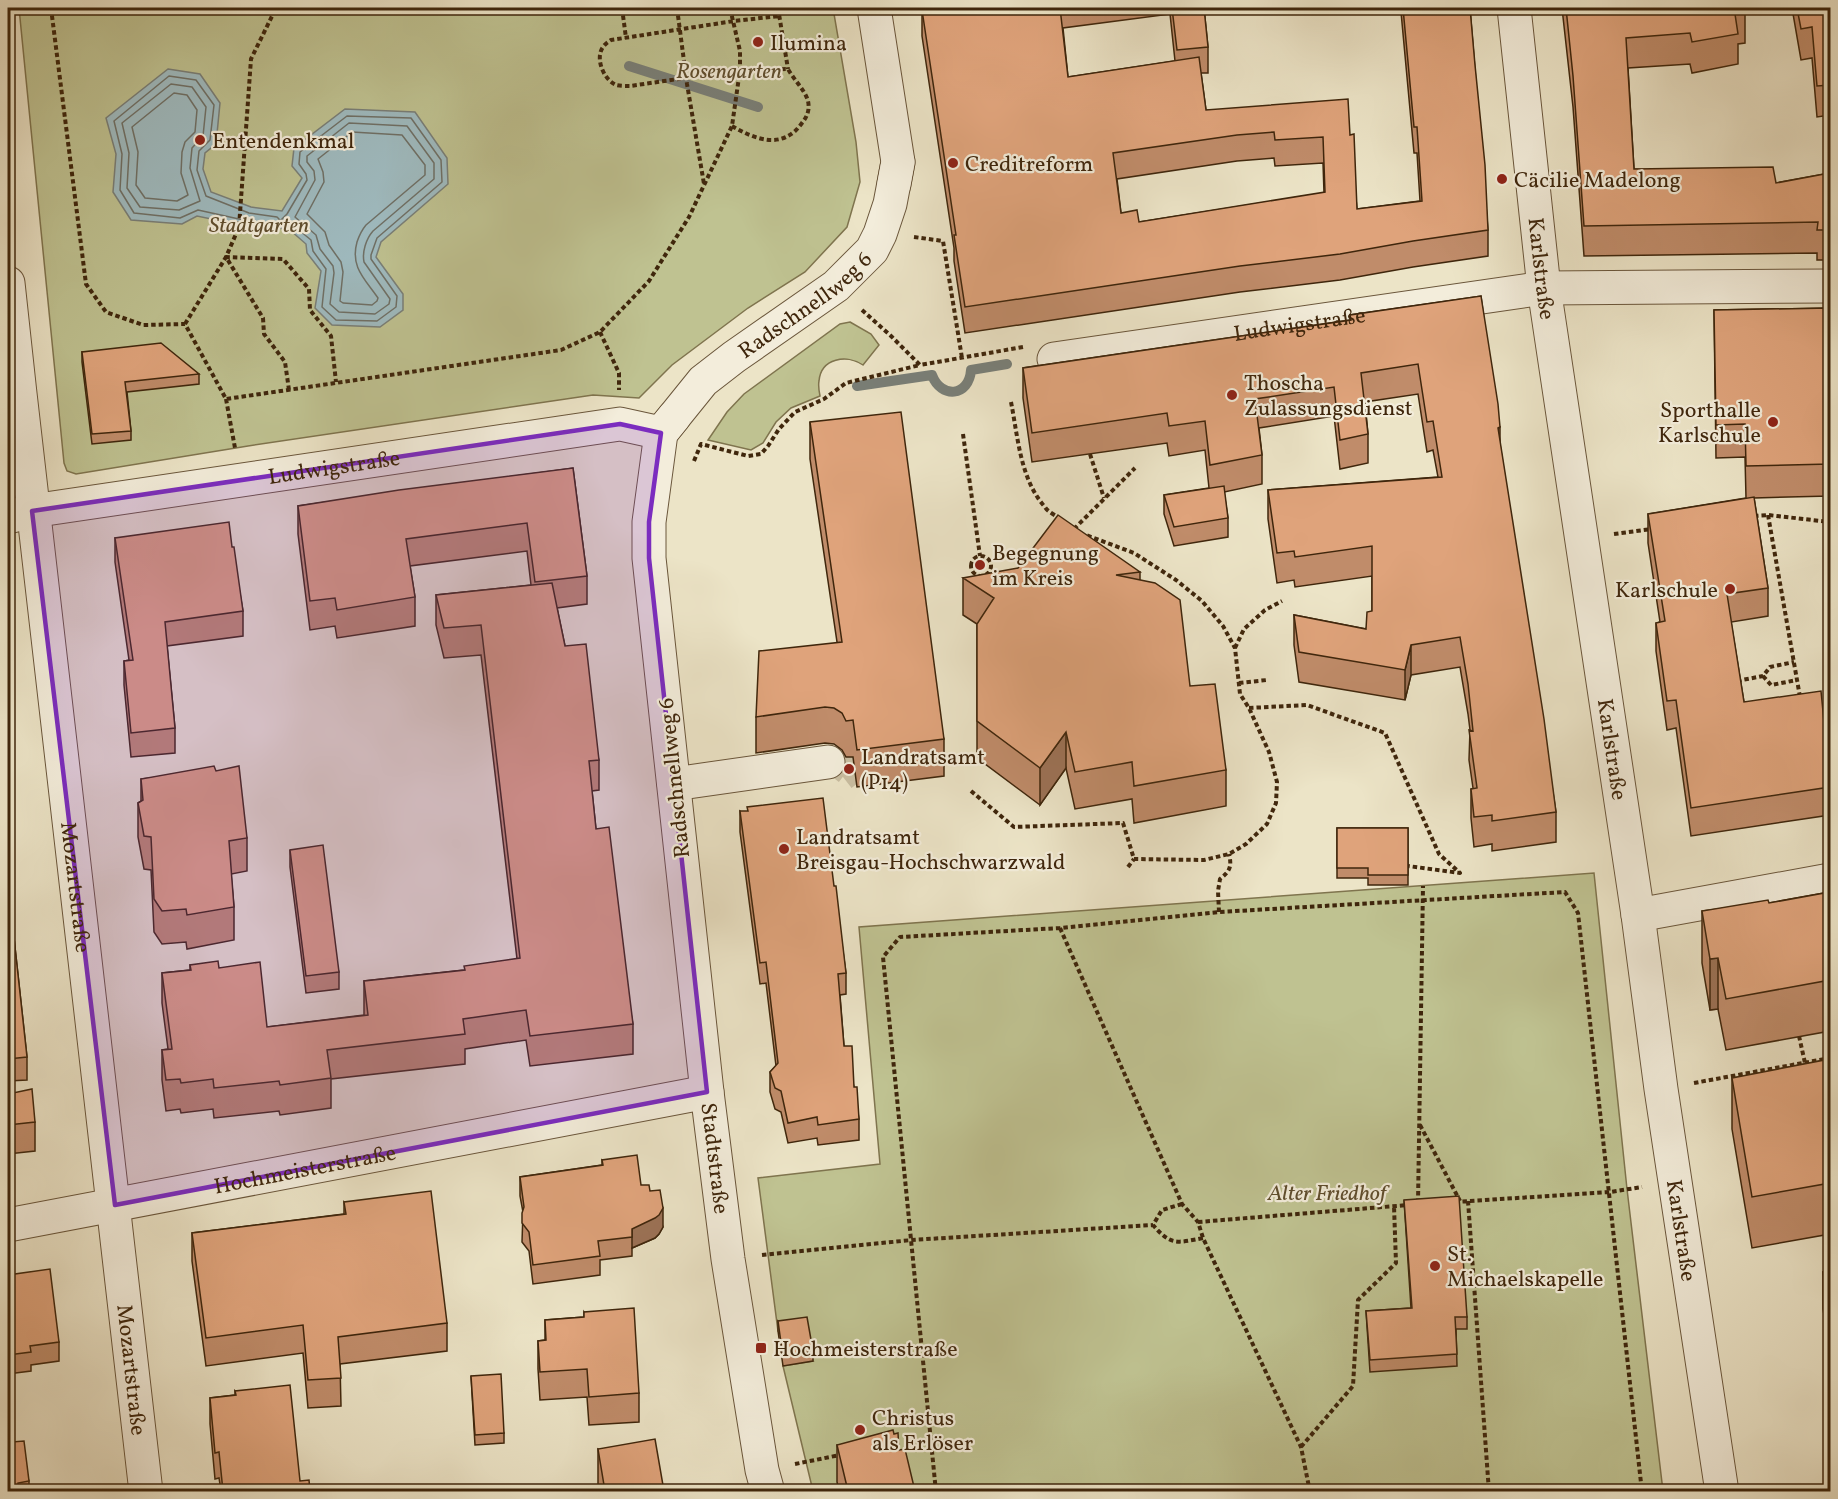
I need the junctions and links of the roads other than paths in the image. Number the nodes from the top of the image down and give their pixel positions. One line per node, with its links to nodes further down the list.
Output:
1 (874, 8): 7 (street, Radschnellweg 6)
2 (1514, 8): 5 (street, Karlstraße)
3 (8, 283): 8 (street, Mozartstraße)
4 (1830, 286): 5 (street, Ludwigstraße)
5 (1544, 288): 6 (street, Ludwigstraße); 12 (street, Karlstraße)
6 (1054, 359)
7 (662, 433): 8 (street, Ludwigstraße); 10 (street, Radschnellweg 6)
8 (20, 514): 14 (street, Mozartstraße)
9 (829, 770): 10 (street)
10 (676, 801): 13 (street, Stadtstraße)
11 (1830, 880): 12 (street)
12 (1638, 915): 18 (street, Karlstraße)
13 (707, 1092): 14 (street, Hochmeisterstraße); 16 (street)
14 (115, 1206): 15 (street, Hochmeisterstraße); 17 (street, Mozartstraße)
15 (8, 1225)
16 (765, 1484)
17 (146, 1491)
18 (1722, 1491)

